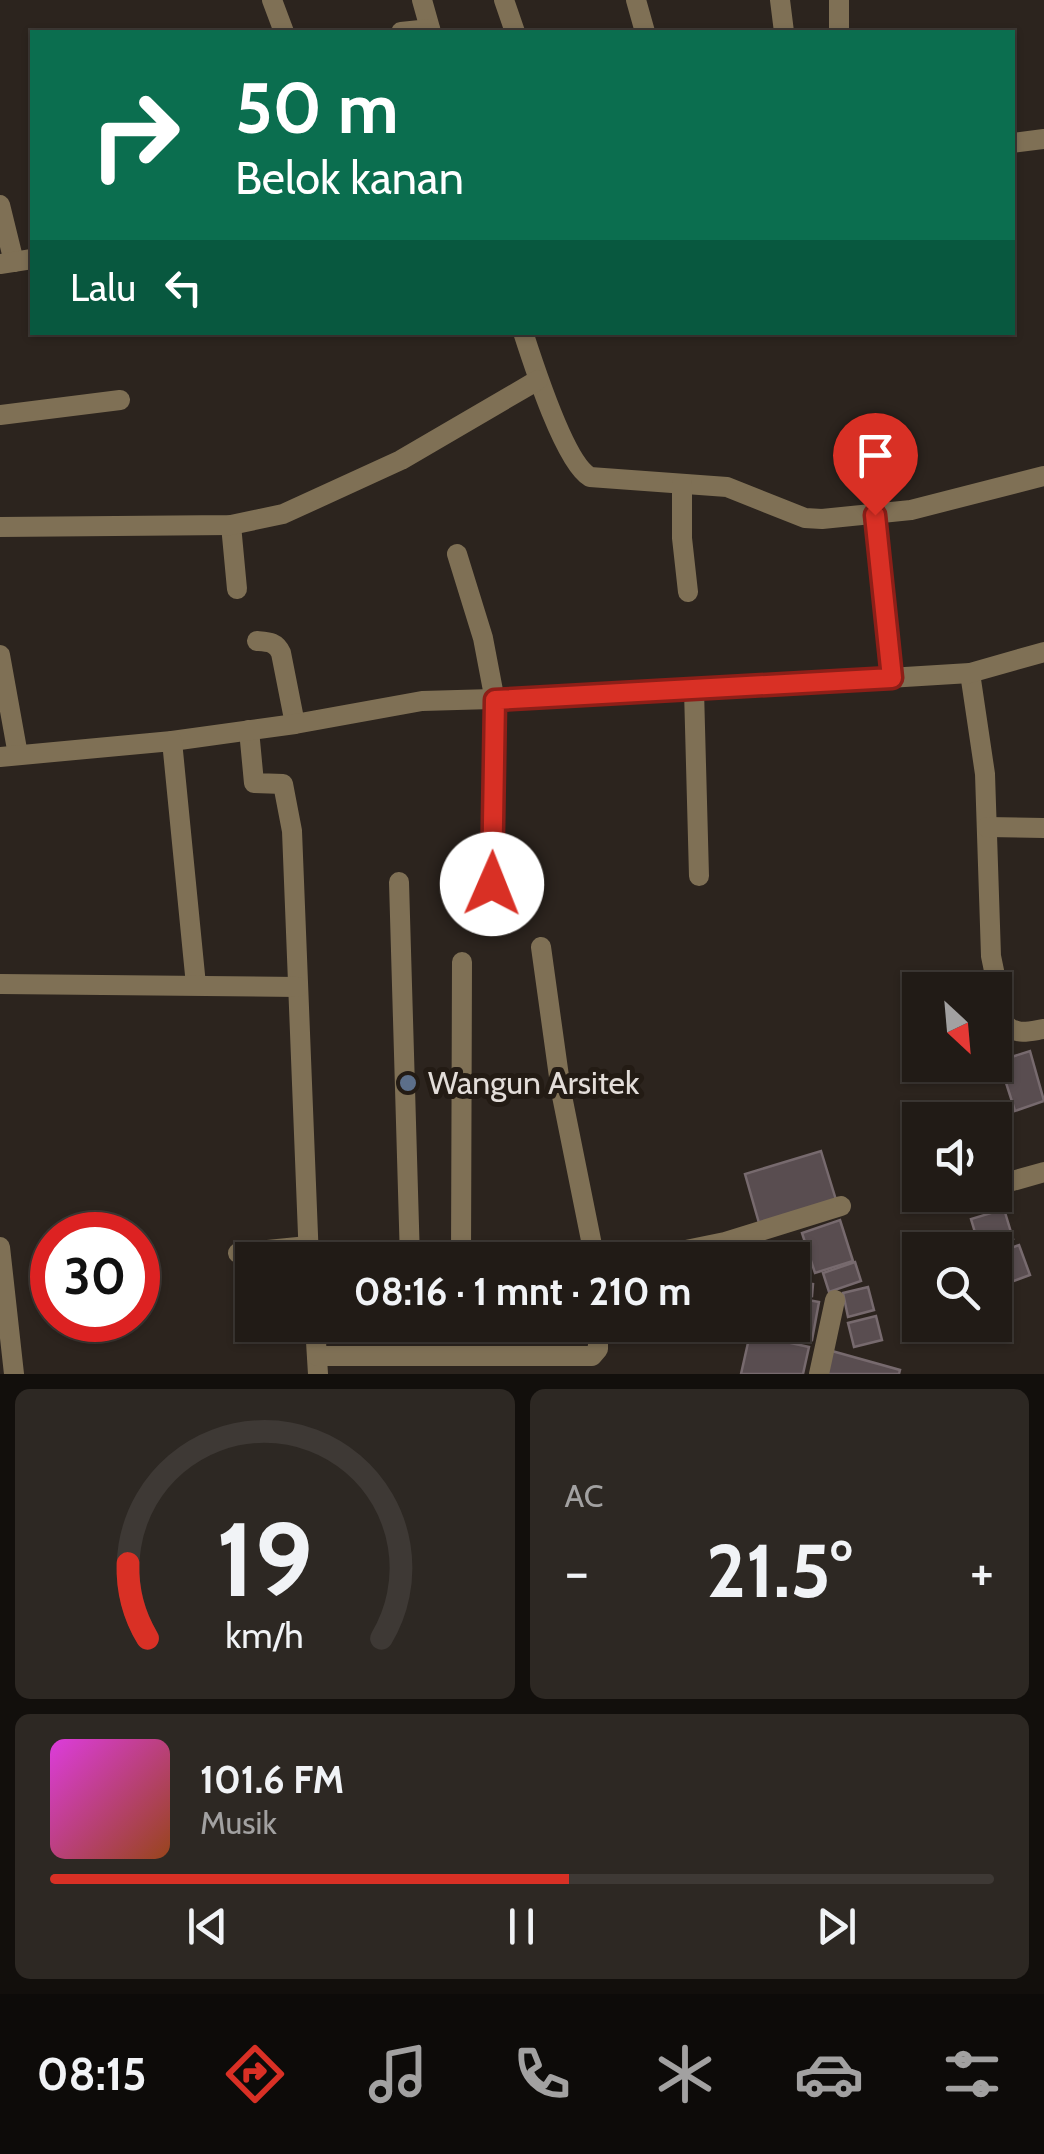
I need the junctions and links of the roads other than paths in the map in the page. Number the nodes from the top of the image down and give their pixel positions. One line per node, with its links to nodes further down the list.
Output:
1 (272, 0): 7 (street)
2 (422, 0): 8 (street)
3 (504, 0): 9 (street)
4 (636, 0): 10 (street)
5 (780, 0): 11 (street)
6 (839, 0): 12 (street)
7 (283, 30)
8 (431, 30)
9 (513, 30)
10 (644, 30)
11 (784, 30)
12 (838, 30)
13 (1044, 139): 14 (street)
14 (1015, 144)
15 (0, 205): 16 (street)
16 (16, 262)
17 (524, 335): 18 (street)
18 (538, 380): 22 (street); 24 (street)
19 (120, 400): 20 (street)
20 (0, 414)
21 (1044, 476): 23 (street)
22 (682, 484): 23 (street); 28 (street)
23 (875, 515): 33 (street)
24 (231, 525): 25 (street); 27 (street)
25 (0, 527)
26 (457, 554): 35 (street)
27 (237, 589)
28 (688, 592)
29 (257, 640): 36 (street)
30 (1044, 652): 32 (street)
31 (0, 656): 39 (street)
32 (970, 673): 33 (street); 40 (street)
33 (892, 678): 34 (street)
34 (694, 690): 35 (street); 42 (street)
35 (495, 700): 36 (street); 44 (street)
36 (294, 724): 37 (street)
37 (249, 730): 38 (street); 49 (street)
38 (172, 741): 39 (street); 48 (street)
39 (9, 756)
40 (987, 826): 41 (street); 50 (street)
41 (1044, 828)
42 (700, 876)
43 (399, 882): 55 (street)
44 (492, 884)
45 (541, 948): 57 (street)
46 (462, 962): 56 (street)
47 (0, 984): 48 (street)
48 (196, 985): 49 (street)
49 (298, 988): 54 (street)
50 (1044, 1029)
51 (1044, 1172): 52 (street)
52 (1012, 1181)
53 (841, 1206): 58 (street)
54 (309, 1242)
55 (409, 1242)
56 (461, 1242)
57 (591, 1242)
58 (725, 1242)
59 (0, 1247): 61 (street)
60 (835, 1300): 65 (street)
61 (3, 1310): 64 (street)
62 (598, 1342): 63 (street)
63 (318, 1365)
64 (14, 1374)
65 (819, 1374)

